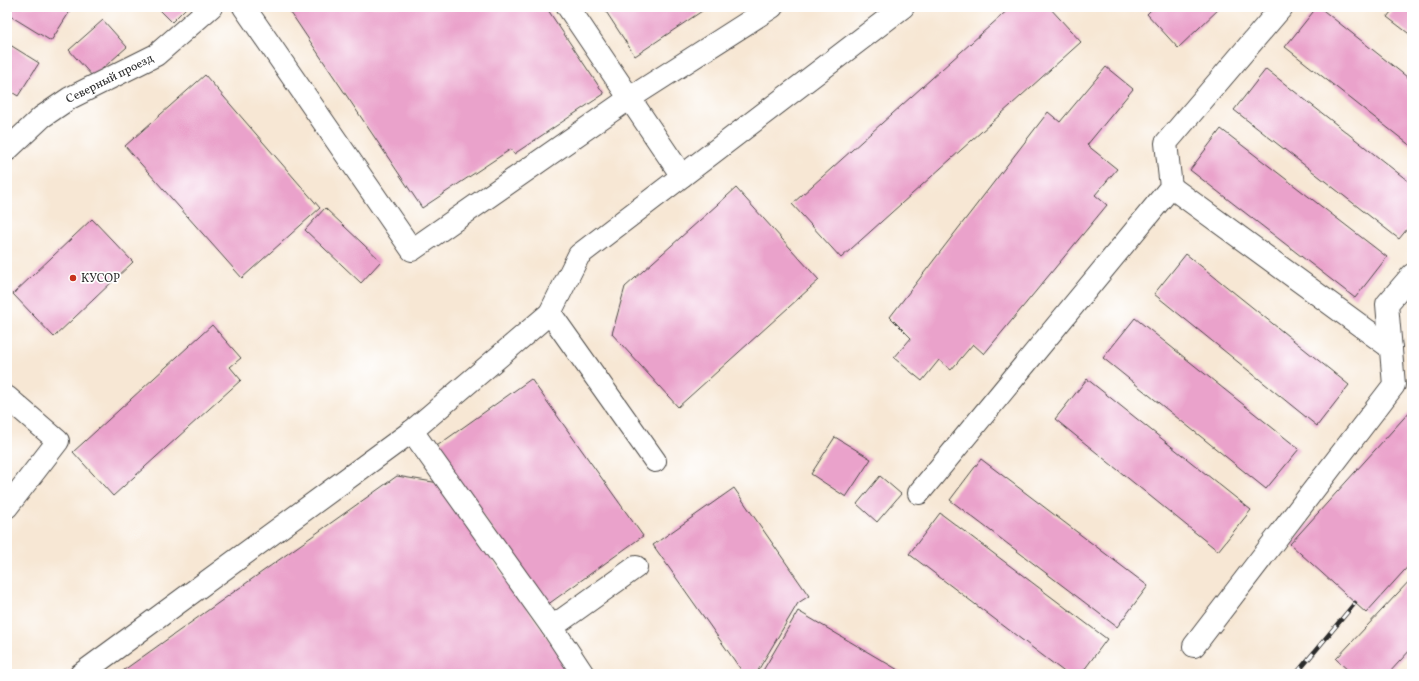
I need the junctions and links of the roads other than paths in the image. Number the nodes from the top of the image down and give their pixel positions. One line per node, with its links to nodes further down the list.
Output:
1 (211, 7): 8 (street, Северный проезд)
2 (244, 7): 7 (street)
3 (568, 7): 7 (street)
4 (772, 7): 7 (street)
5 (902, 7): 9 (street)
6 (1282, 7): 10 (street)
7 (630, 98): 9 (street)
8 (7, 150)
9 (682, 176): 12 (street)
10 (1171, 187): 13 (street); 17 (street)
11 (1412, 275): 13 (street)
12 (550, 313): 15 (street); 16 (street)
13 (1391, 348): 21 (street)
14 (7, 397): 18 (street)
15 (412, 431): 20 (street); 22 (street)
16 (655, 461)
17 (919, 493)
18 (7, 507)
19 (636, 567): 20 (street)
20 (552, 627): 23 (street)
21 (1194, 646)
22 (82, 674)
23 (583, 674)

